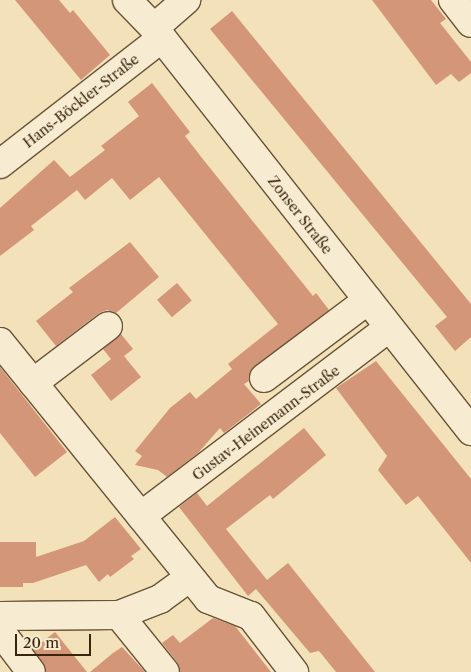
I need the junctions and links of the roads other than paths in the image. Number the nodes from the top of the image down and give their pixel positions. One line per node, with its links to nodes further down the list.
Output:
1 (127, 0): 5 (street, Zonser Straße)
2 (186, 0): 5 (street, Hans-Böckler-Straße)
3 (453, 0): 4 (street)
4 (471, 23)
5 (158, 33): 6 (street, Hans-Böckler-Straße); 7 (street, Zonser Straße)
6 (0, 164)
7 (368, 300): 9 (street, Zonser Straße); 11 (street)
8 (108, 326): 12 (street)
9 (389, 328): 13 (street, Zonser Straße); 14 (street, Gustav-Heinemann-Straße)
10 (0, 342): 12 (street)
11 (264, 378)
12 (33, 383): 14 (street)
13 (471, 431)
14 (141, 516): 15 (street)
15 (190, 576): 16 (street); 21 (street)
16 (119, 615): 17 (street); 20 (street)
17 (0, 616)
18 (0, 631): 19 (street)
19 (31, 672)
20 (165, 672)
21 (294, 672)

